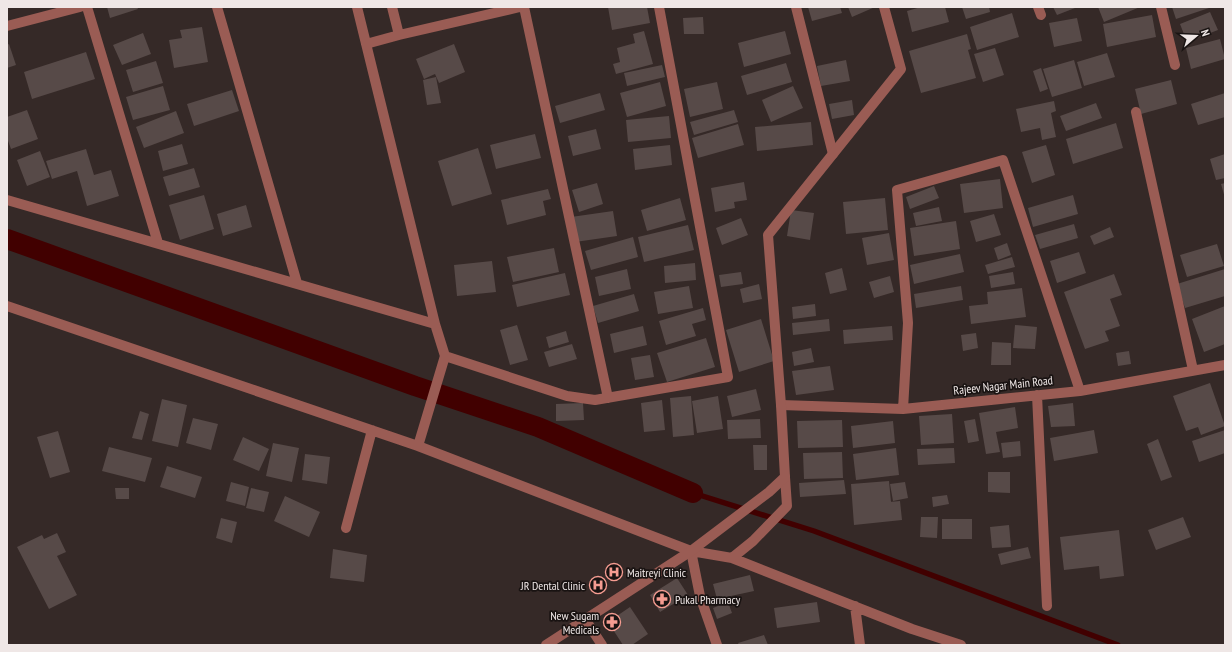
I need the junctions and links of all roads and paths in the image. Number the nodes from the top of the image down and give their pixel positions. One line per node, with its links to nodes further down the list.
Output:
1 (80, 7): 12 (street)
2 (87, 7): 19 (street)
3 (217, 7): 20 (street)
4 (357, 7): 14 (street)
5 (392, 7): 13 (street)
6 (520, 7): 13 (street)
7 (524, 7): 28 (street)
8 (659, 7): 28 (street)
9 (796, 7): 17 (street)
10 (884, 7): 17 (street)
11 (1161, 7): 15 (street)
12 (7, 26)
13 (399, 35): 14 (street)
14 (366, 44): 22 (street)
15 (1176, 65)
16 (1136, 112): 25 (street)
17 (833, 154): 29 (street)
18 (7, 200): 19 (street)
19 (158, 243): 20 (street)
20 (297, 283): 22 (street)
21 (7, 306): 31 (street)
22 (435, 324): 23 (street)
23 (445, 356): 28 (street); 32 (street)
24 (1225, 365): 25 (street, Rajeev Nagar Main Road)
25 (1193, 370): 26 (street, Rajeev Nagar Main Road)
26 (1080, 391): 27 (street, Rajeev Nagar Main Road); 30 (street)
27 (1037, 395): 30 (street, Rajeev Nagar Main Road); 38 (street)
28 (608, 398)
29 (781, 405): 30 (street, Rajeev Nagar Main Road); 33 (street)
30 (903, 409)
31 (372, 430): 32 (street); 34 (street)
32 (418, 446): 35 (street)
33 (785, 477): 35 (street); 36 (street)
34 (346, 528)
35 (691, 551): 36 (street); 39 (street); 43 (street)
36 (732, 558): 37 (street)
37 (856, 606): 40 (street); 44 (street)
38 (1047, 606)
39 (585, 619): 41 (street); 42 (street)
40 (950, 643): 45 (street)
41 (546, 645)
42 (602, 645)
43 (717, 645)
44 (860, 645)
45 (961, 645)

